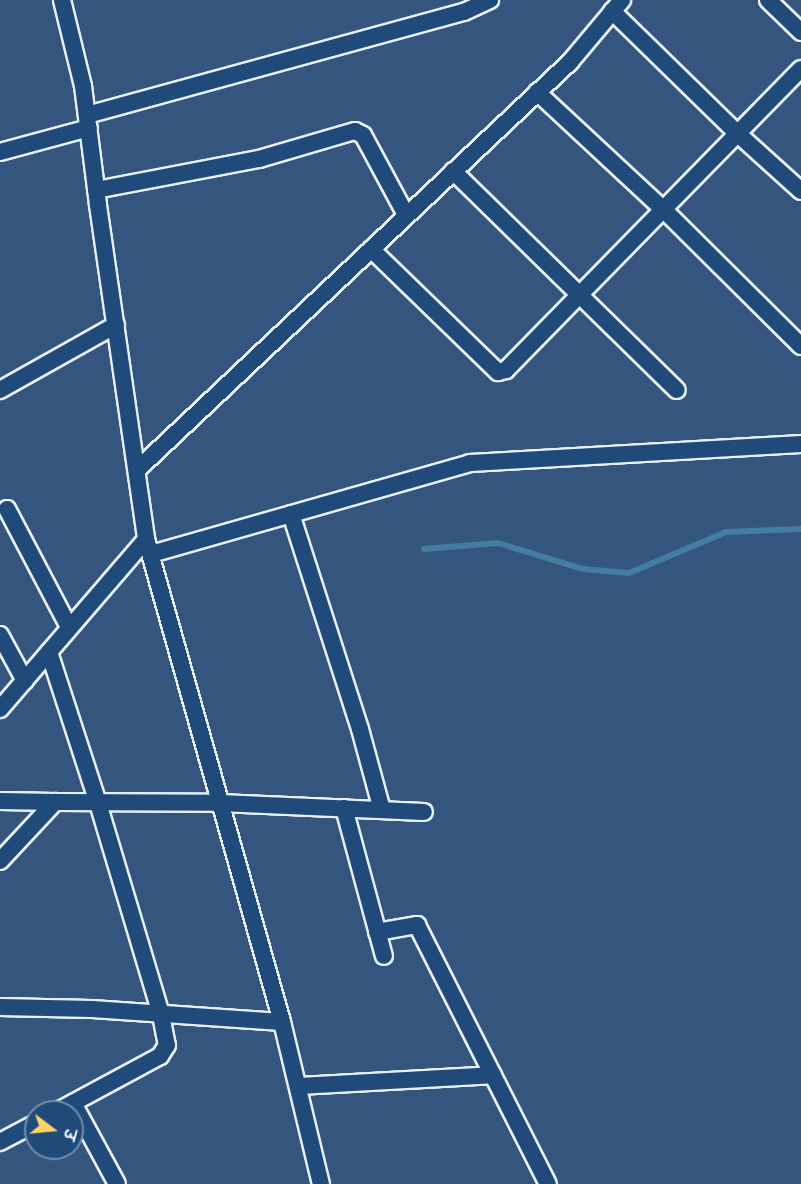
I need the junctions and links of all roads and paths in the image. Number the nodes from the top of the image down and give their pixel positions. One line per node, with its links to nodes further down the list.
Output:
1 (62, 0): 8 (street)
2 (490, 0): 8 (street)
3 (768, 0): 5 (street)
4 (617, 6): 7 (street); 9 (street)
5 (801, 32)
6 (801, 69): 9 (street)
7 (537, 92): 11 (street); 14 (street)
8 (88, 121): 10 (street); 12 (street)
9 (738, 134): 13 (street); 14 (street)
10 (0, 152)
11 (453, 171): 15 (street); 17 (street)
12 (96, 190): 15 (street); 18 (street)
13 (801, 191)
14 (664, 210): 17 (street); 19 (street)
15 (406, 215): 16 (street)
16 (371, 249): 17 (street); 23 (street)
17 (580, 295): 21 (street)
18 (116, 325): 20 (street); 23 (street)
19 (801, 346)
20 (2, 384)
21 (677, 390)
22 (801, 444): 25 (street)
23 (137, 470): 26 (street)
24 (7, 509): 27 (street)
25 (291, 514): 26 (street); 37 (street)
26 (148, 547): 27 (street); 35 (street)
27 (69, 627): 29 (street)
28 (0, 635): 30 (street)
29 (49, 652): 30 (street); 34 (street)
30 (25, 681): 31 (street)
31 (0, 709)
32 (0, 801): 33 (street)
33 (55, 802): 34 (street); 39 (street)
34 (98, 803): 35 (street); 43 (street)
35 (220, 803): 36 (street); 44 (street)
36 (344, 808): 37 (street); 40 (street)
37 (382, 810): 38 (street)
38 (424, 812)
39 (0, 861)
40 (377, 932): 41 (street); 45 (street)
41 (384, 956)
42 (0, 1007): 43 (street)
43 (161, 1015): 44 (street); 47 (street)
44 (282, 1022): 46 (street)
45 (494, 1075): 46 (street); 53 (street)
46 (298, 1086): 52 (street)
47 (78, 1100)
48 (84, 1123): 51 (street)
49 (24, 1129): 50 (street)
50 (0, 1142)
51 (117, 1184)
52 (321, 1184)
53 (548, 1184)

